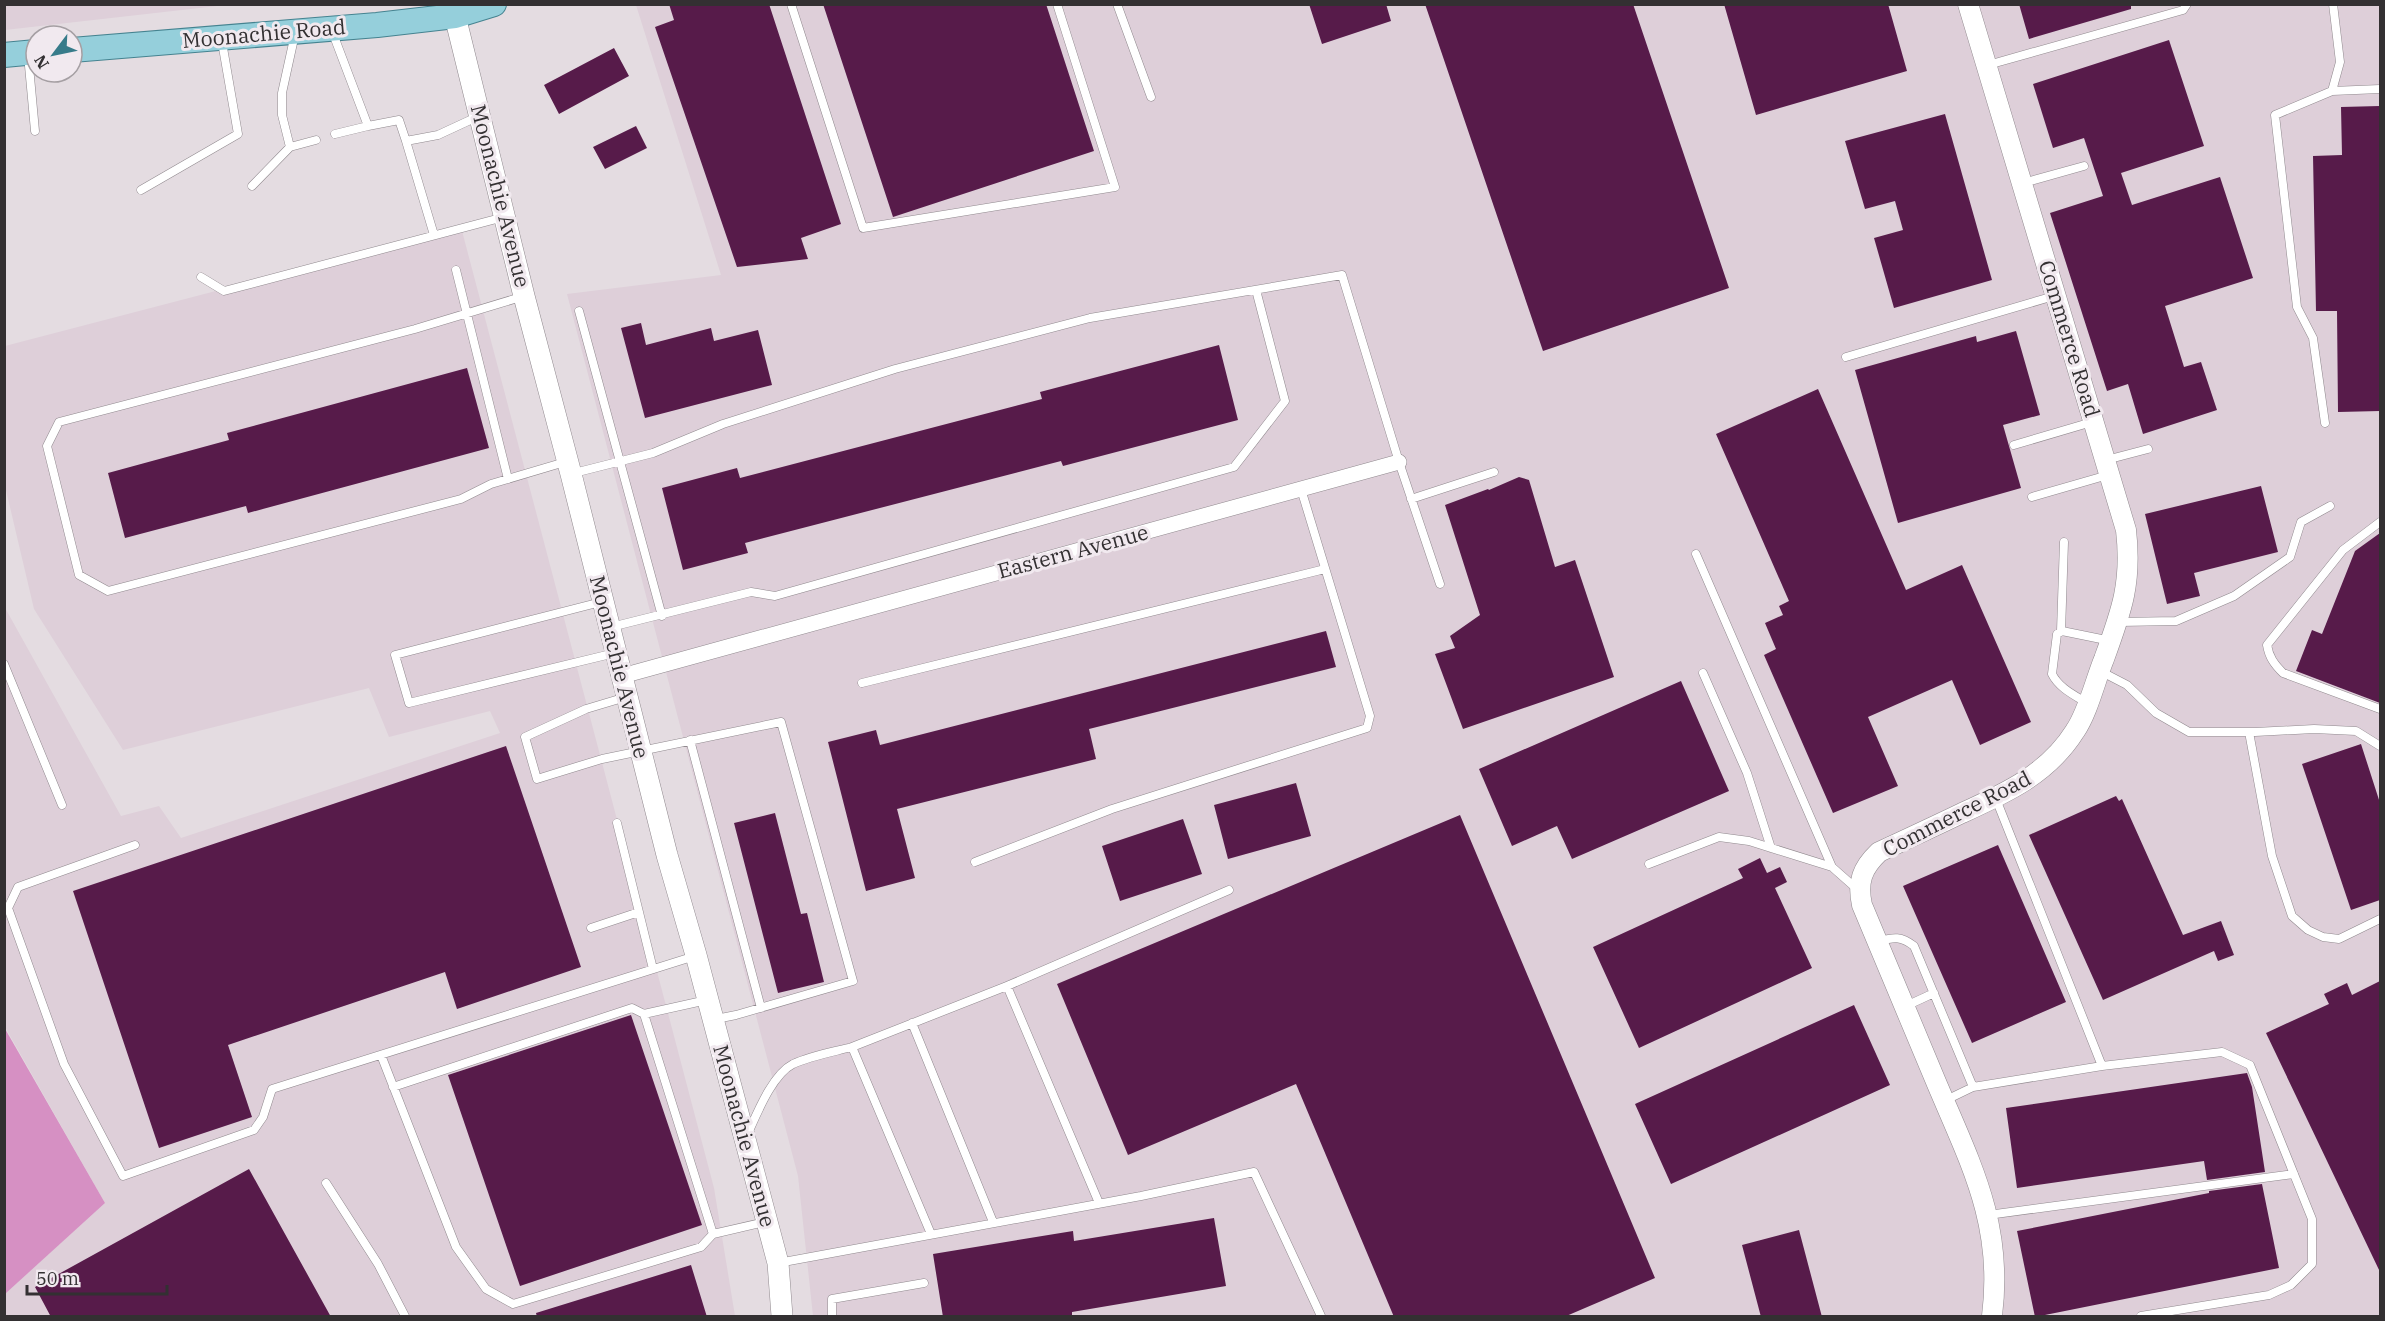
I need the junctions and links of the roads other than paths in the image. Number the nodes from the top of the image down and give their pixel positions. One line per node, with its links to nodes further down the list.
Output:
1 (388, 4): 10 (main road)
2 (494, 4): 9 (main road, Moonachie Road)
3 (791, 4): 4 (lane)
4 (1057, 4)
5 (1117, 4): 19 (lane)
6 (1968, 4): 16 (street, Commerce Road)
7 (2187, 4): 16 (lane)
8 (2333, 4): 18 (lane)
9 (454, 10): 10 (main road, Moonachie Road); 20 (main road, Moonachie Avenue)
10 (358, 27): 11 (main road, Moonachie Road)
11 (331, 29): 12 (main road, Moonachie Road); 21 (lane)
12 (296, 32): 13 (main road, Moonachie Road); 26 (lane)
13 (222, 38): 14 (main road, Moonachie Road); 30 (lane)
14 (84, 49)
15 (23, 54): 22 (lane)
16 (1986, 66): 28 (street, Commerce Road)
17 (2380, 89): 18 (lane)
18 (2332, 91): 42 (lane)
19 (1151, 97)
20 (481, 116): 25 (lane); 31 (main road, Moonachie Avenue)
21 (368, 126): 23 (lane); 25 (lane)
22 (35, 131)
23 (335, 134)
24 (316, 140): 26 (lane)
25 (406, 141): 32 (lane)
26 (290, 147): 29 (lane)
27 (2084, 166): 28 (lane)
28 (2022, 183): 37 (street, Commerce Road)
29 (252, 186)
30 (141, 190)
31 (505, 217): 32 (lane); 36 (main road, Moonachie Avenue)
32 (434, 236): 34 (lane)
33 (456, 270): 39 (lane)
34 (201, 277)
35 (1256, 290): 45 (lane); 46 (lane); 61 (lane)
36 (524, 296): 39 (lane); 48 (main road, Moonachie Avenue)
37 (2056, 296): 40 (lane); 41 (street, Commerce Road)
38 (579, 311): 45 (lane)
39 (467, 314): 50 (lane); 50 (lane)
40 (1846, 357)
41 (2094, 422): 43 (lane); 47 (street, Commerce Road)
42 (2325, 423)
43 (2014, 445)
44 (2148, 448): 47 (lane)
45 (620, 460): 48 (lane); 61 (lane)
46 (1399, 462): 51 (street, Eastern Avenue); 53 (lane)
47 (2107, 467): 52 (lane); 64 (street, Commerce Road)
48 (569, 468): 50 (lane); 60 (main road, Moonachie Avenue)
49 (1494, 472): 53 (lane)
50 (508, 479)
51 (1301, 489): 58 (lane); 70 (street, Eastern Avenue)
52 (2032, 497)
53 (1411, 499): 59 (lane)
54 (2330, 506): 64 (lane)
55 (2380, 522): 72 (lane)
56 (2064, 542): 63 (lane)
57 (1696, 555): 84 (lane)
58 (1325, 569): 69 (lane); 82 (lane)
59 (1440, 584)
60 (603, 602): 62 (main road, Moonachie Avenue); 65 (lane)
61 (662, 616): 62 (lane)
62 (610, 628): 65 (main road, Moonachie Avenue)
63 (2061, 631): 64 (lane); 71 (lane)
64 (2114, 632): 67 (street, Commerce Road)
65 (616, 653): 70 (main road, Moonachie Avenue)
66 (4, 664): 78 (lane)
67 (2099, 670): 71 (street, Commerce Road); 73 (lane)
68 (1703, 673): 81 (lane)
69 (862, 683)
70 (625, 686): 76 (main road, Moonachie Avenue); 76 (lane)
71 (2087, 703): 77 (street, Commerce Road)
72 (2380, 709)
73 (2248, 732): 75 (lane); 88 (lane)
74 (690, 740): 76 (lane); 96 (lane); 96 (lane)
75 (2380, 746)
76 (640, 750): 91 (main road, Moonachie Avenue)
77 (1996, 798): 86 (street, Commerce Road); 102 (lane)
78 (62, 805)
79 (617, 823): 87 (lane)
80 (135, 845): 101 (lane)
81 (1771, 848): 83 (lane); 84 (lane)
82 (975, 861)
83 (1649, 864)
84 (1832, 867): 86 (lane)
85 (1229, 890): 93 (lane)
86 (1859, 891): 90 (street)
87 (639, 912): 89 (lane); 92 (lane)
88 (2380, 920)
89 (591, 928)
90 (1878, 942): 94 (lane); 95 (street)
91 (696, 955): 92 (lane); 97 (main road, Moonachie Avenue)
92 (653, 969): 101 (lane)
93 (1007, 986): 99 (lane); 109 (lane)
94 (1934, 993): 95 (lane); 104 (lane)
95 (1905, 1006): 105 (street)
96 (761, 1008): 97 (lane)
97 (711, 1009): 98 (lane); 106 (main road, Moonachie Avenue)
98 (644, 1014): 103 (lane); 113 (lane)
99 (912, 1023): 100 (lane); 112 (lane)
100 (852, 1047): 106 (lane); 114 (lane)
101 (381, 1055): 103 (lane)
102 (2102, 1066): 104 (lane); 107 (lane)
103 (393, 1087): 113 (lane)
104 (1973, 1087): 105 (lane)
105 (1944, 1101): 110 (street)
106 (745, 1137): 111 (main road, Moonachie Avenue)
107 (2294, 1174): 110 (lane); 122 (lane)
108 (326, 1183): 117 (lane)
109 (1099, 1203): 112 (lane); 120 (lane)
110 (1988, 1215): 121 (street)
111 (766, 1221): 113 (lane); 115 (main road, Moonachie Avenue)
112 (993, 1222): 114 (lane)
113 (713, 1234)
114 (931, 1234): 115 (lane)
115 (778, 1263): 118 (main road, Moonachie Avenue)
116 (924, 1283): 119 (lane)
117 (405, 1317)
118 (782, 1317)
119 (832, 1317)
120 (1321, 1317)
121 (1992, 1317)
122 (2141, 1317)

